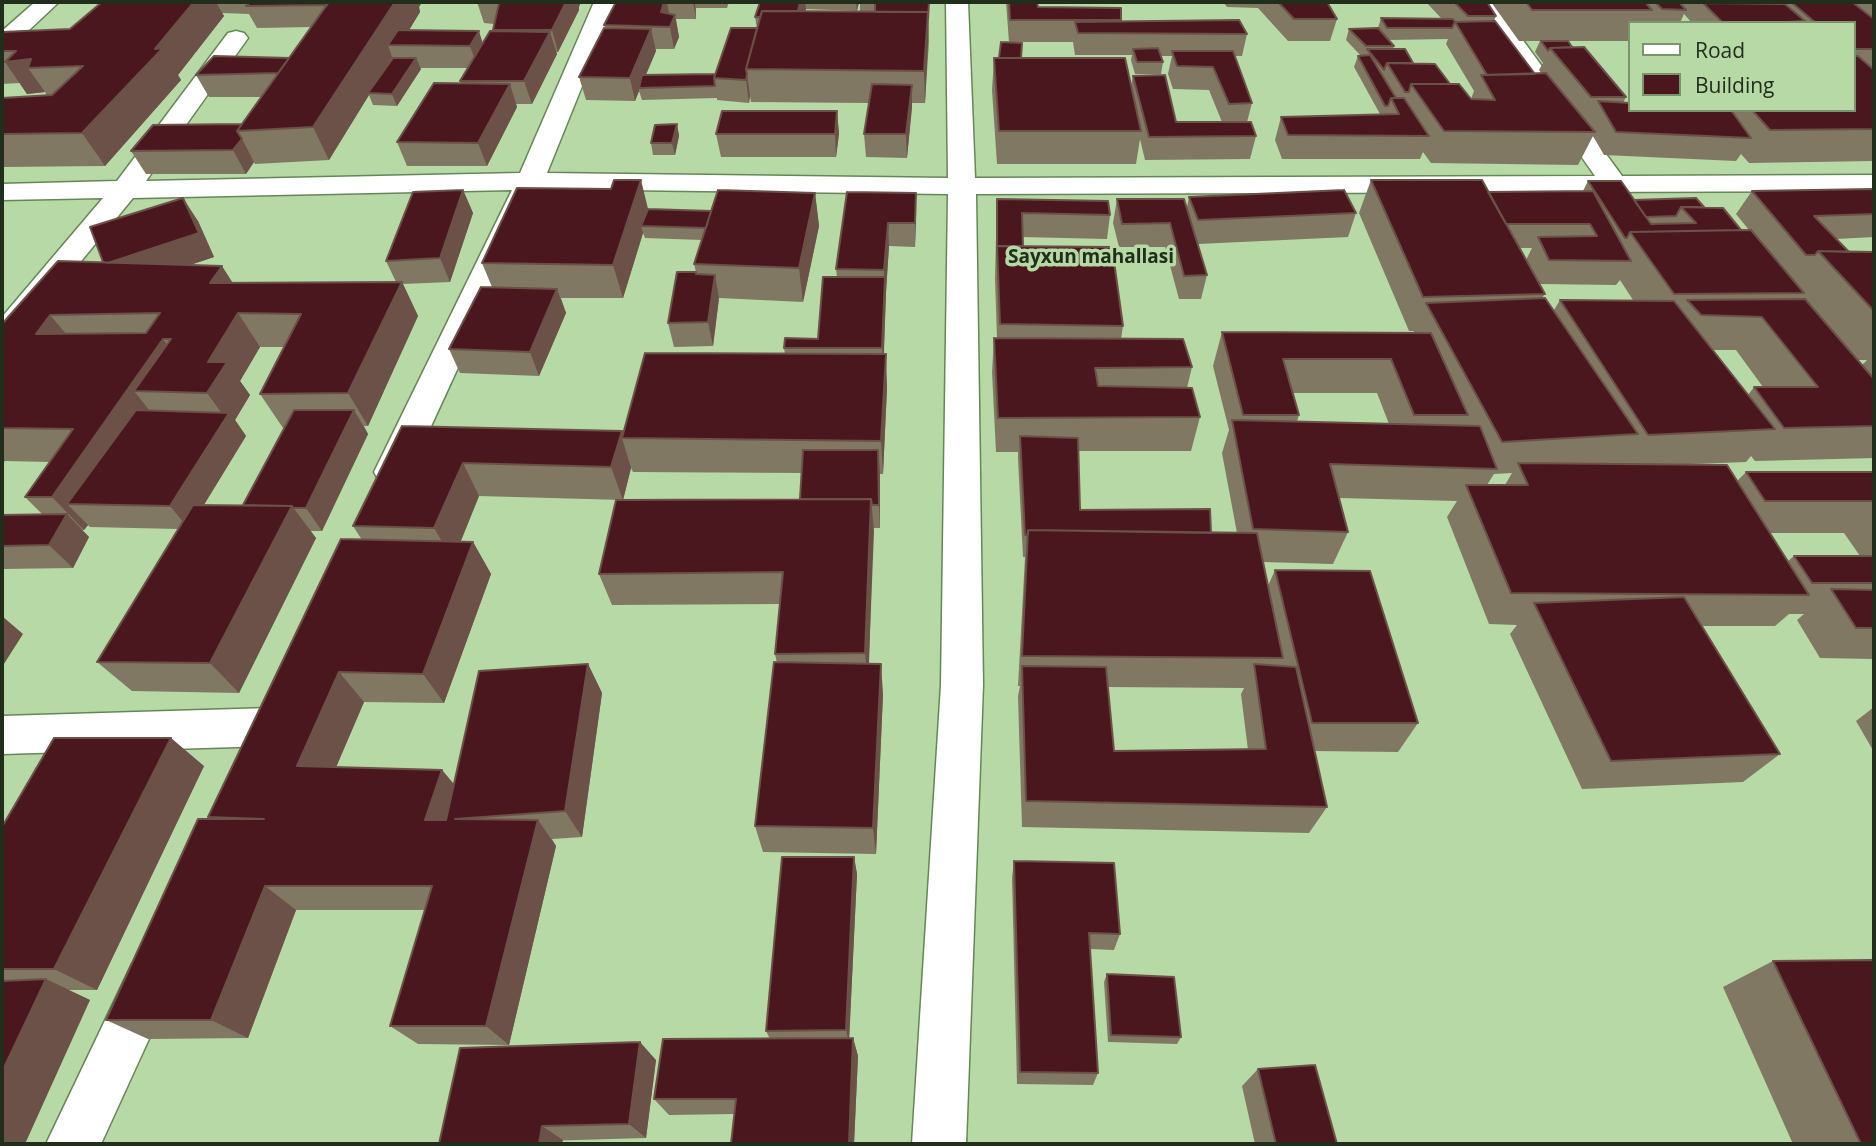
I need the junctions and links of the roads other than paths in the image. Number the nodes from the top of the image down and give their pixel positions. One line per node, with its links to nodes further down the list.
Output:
1 (48, 2): 6 (street)
2 (606, 2): 7 (street)
3 (957, 2): 11 (street)
4 (1484, 2): 10 (street)
5 (236, 38): 12 (street)
6 (2, 43)
7 (530, 181): 11 (street); 12 (street); 16 (street)
8 (1874, 183): 9 (street)
9 (1686, 184): 10 (street); 14 (street)
10 (1615, 185): 11 (street)
11 (961, 186): 21 (street)
12 (125, 190): 13 (street); 15 (street)
13 (2, 192)
14 (1712, 217)
15 (2, 337)
16 (377, 503)
17 (271, 726): 18 (street)
18 (2, 735)
19 (166, 948): 20 (street)
20 (73, 1144)
21 (939, 1144)

